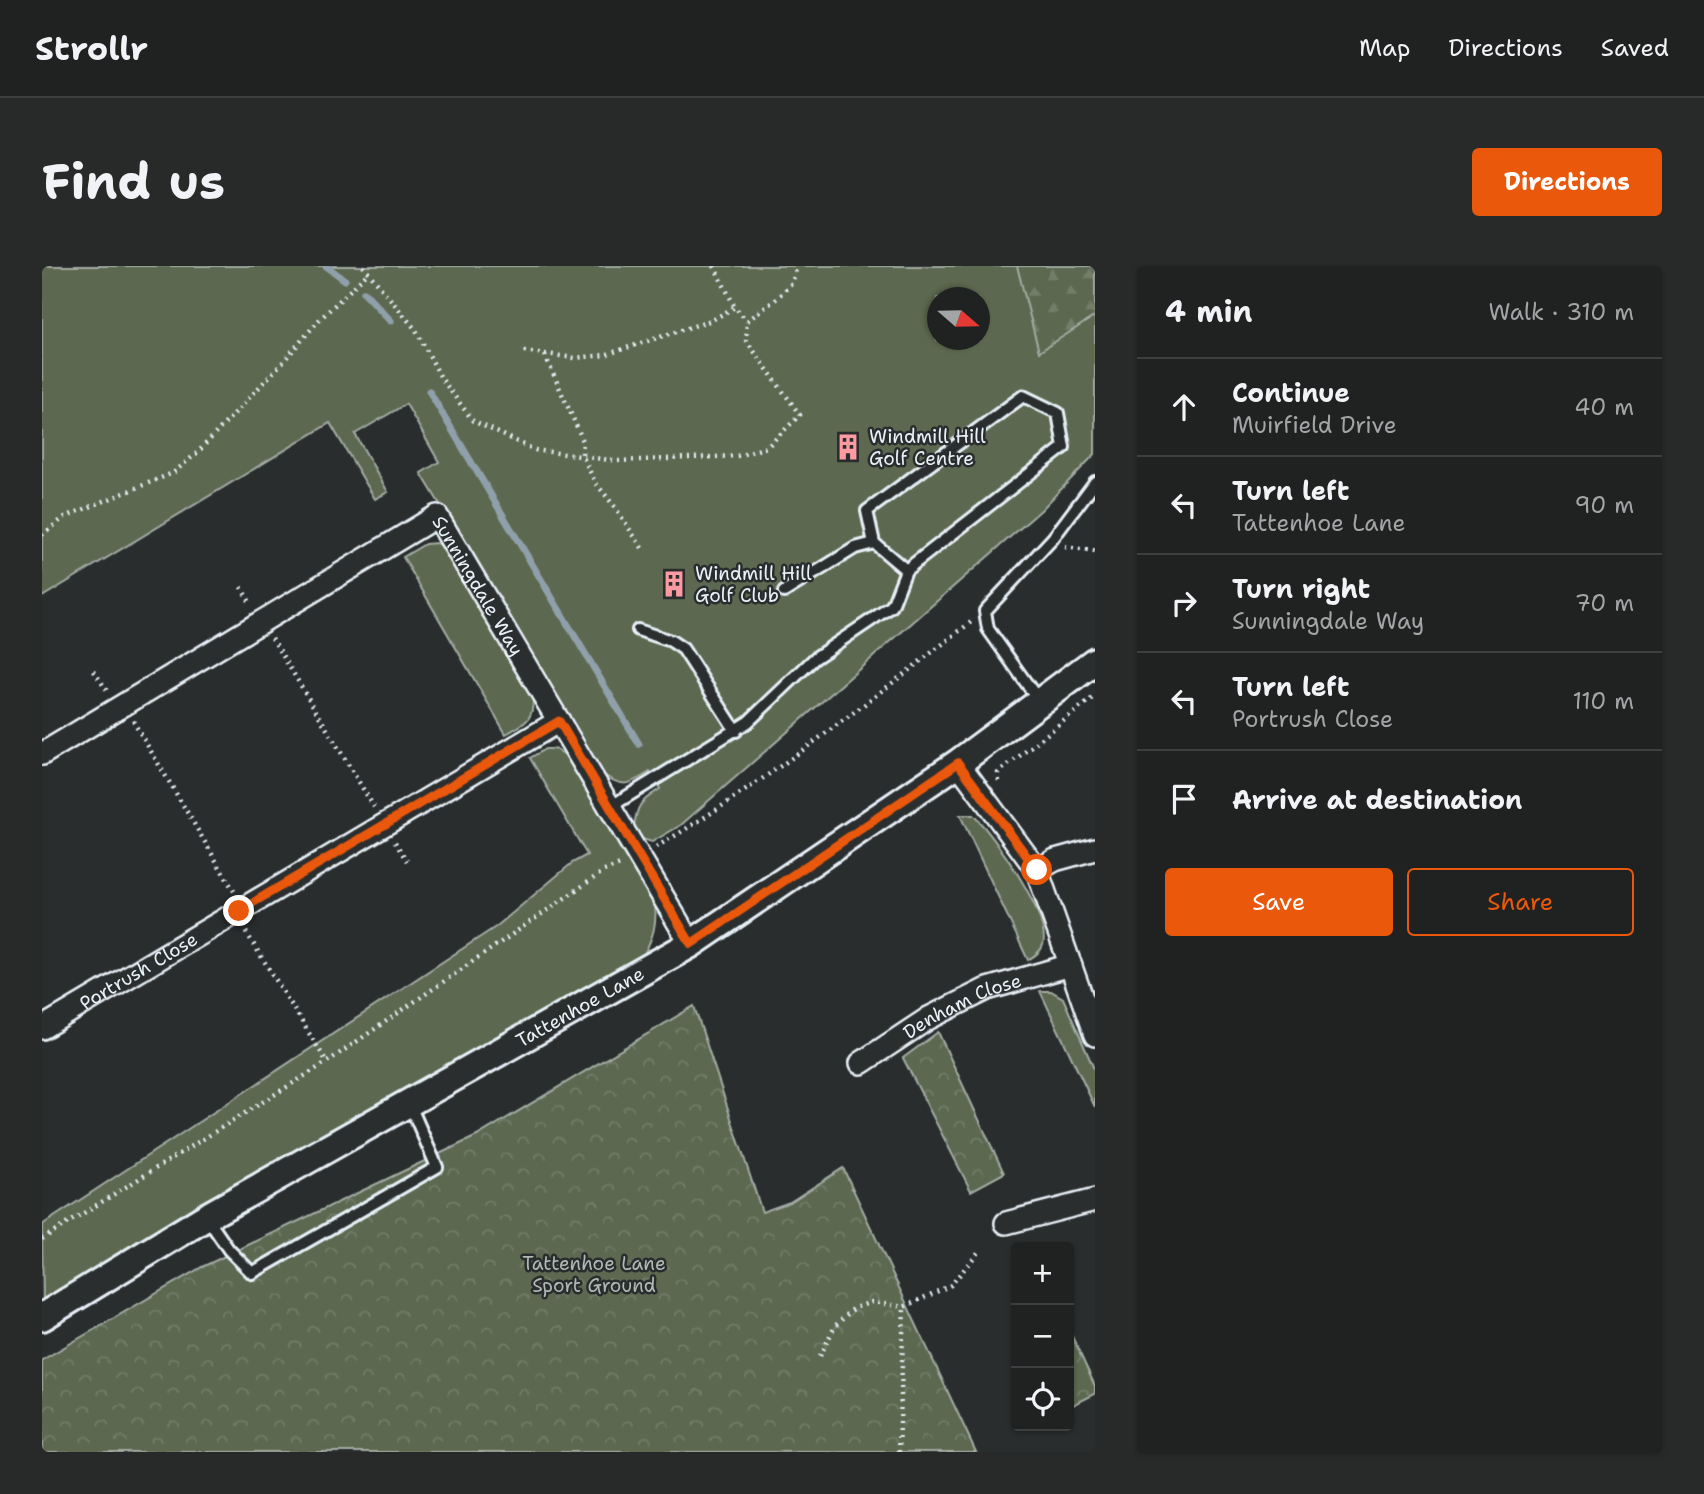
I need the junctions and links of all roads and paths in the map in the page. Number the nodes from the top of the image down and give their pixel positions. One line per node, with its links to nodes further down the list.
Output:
1 (363, 266): 4 (path)
2 (714, 266): 5 (path)
3 (797, 266): 6 (path)
4 (369, 272): 9 (path); 11 (path)
5 (735, 307): 6 (path); 8 (path)
6 (747, 321): 9 (path)
7 (524, 351): 8 (path)
8 (544, 354): 9 (path)
9 (582, 456): 14 (path)
10 (1095, 482): 13 (lane)
11 (42, 535)
12 (874, 543): 16 (lane); 16 (lane); 18 (lane)
13 (1047, 545): 15 (path); 19 (lane)
14 (644, 551)
15 (1095, 551)
16 (906, 570): 28 (lane)
17 (241, 587): 20 (path)
18 (783, 592)
19 (985, 611): 25 (lane); 35 (path)
20 (262, 622): 26 (street, Sunningdale Way); 27 (street, Sunningdale Way); 33 (path)
21 (638, 630): 28 (lane)
22 (1095, 661): 25 (street, Tattenhoe Lane)
23 (94, 671): 26 (path)
24 (1095, 696): 31 (path)
25 (1039, 701): 30 (street, Tattenhoe Lane)
26 (121, 707): 29 (street, Sunningdale Way); 38 (path)
27 (559, 721): 32 (street, Sunningdale Way); 33 (street, Portrush Close)
28 (736, 731): 32 (lane)
29 (42, 754)
30 (958, 763): 37 (street); 39 (street, Tattenhoe Lane)
31 (1000, 786)
32 (610, 807): 35 (street, Sunningdale Way)
33 (385, 825): 36 (path); 38 (street, Portrush Close)
34 (1095, 849): 37 (street)
35 (639, 856): 39 (street, Sunningdale Way); 43 (path)
36 (407, 861)
37 (1037, 870): 40 (street)
38 (239, 911): 41 (street, Portrush Close); 43 (path)
39 (691, 944): 45 (street, Tattenhoe Lane)
40 (1071, 965): 42 (street); 44 (street, Denham Close)
41 (42, 1028)
42 (1095, 1035)
43 (327, 1062): 49 (path)
44 (861, 1063)
45 (409, 1103): 47 (street, Tattenhoe Lane); 47 (lane)
46 (1095, 1200): 48 (street)
47 (206, 1217): 52 (street, Tattenhoe Lane)
48 (1006, 1223)
49 (42, 1238)
50 (981, 1249): 51 (path)
51 (904, 1307): 53 (path); 54 (path)
52 (42, 1317)
53 (820, 1356)
54 (899, 1452)

